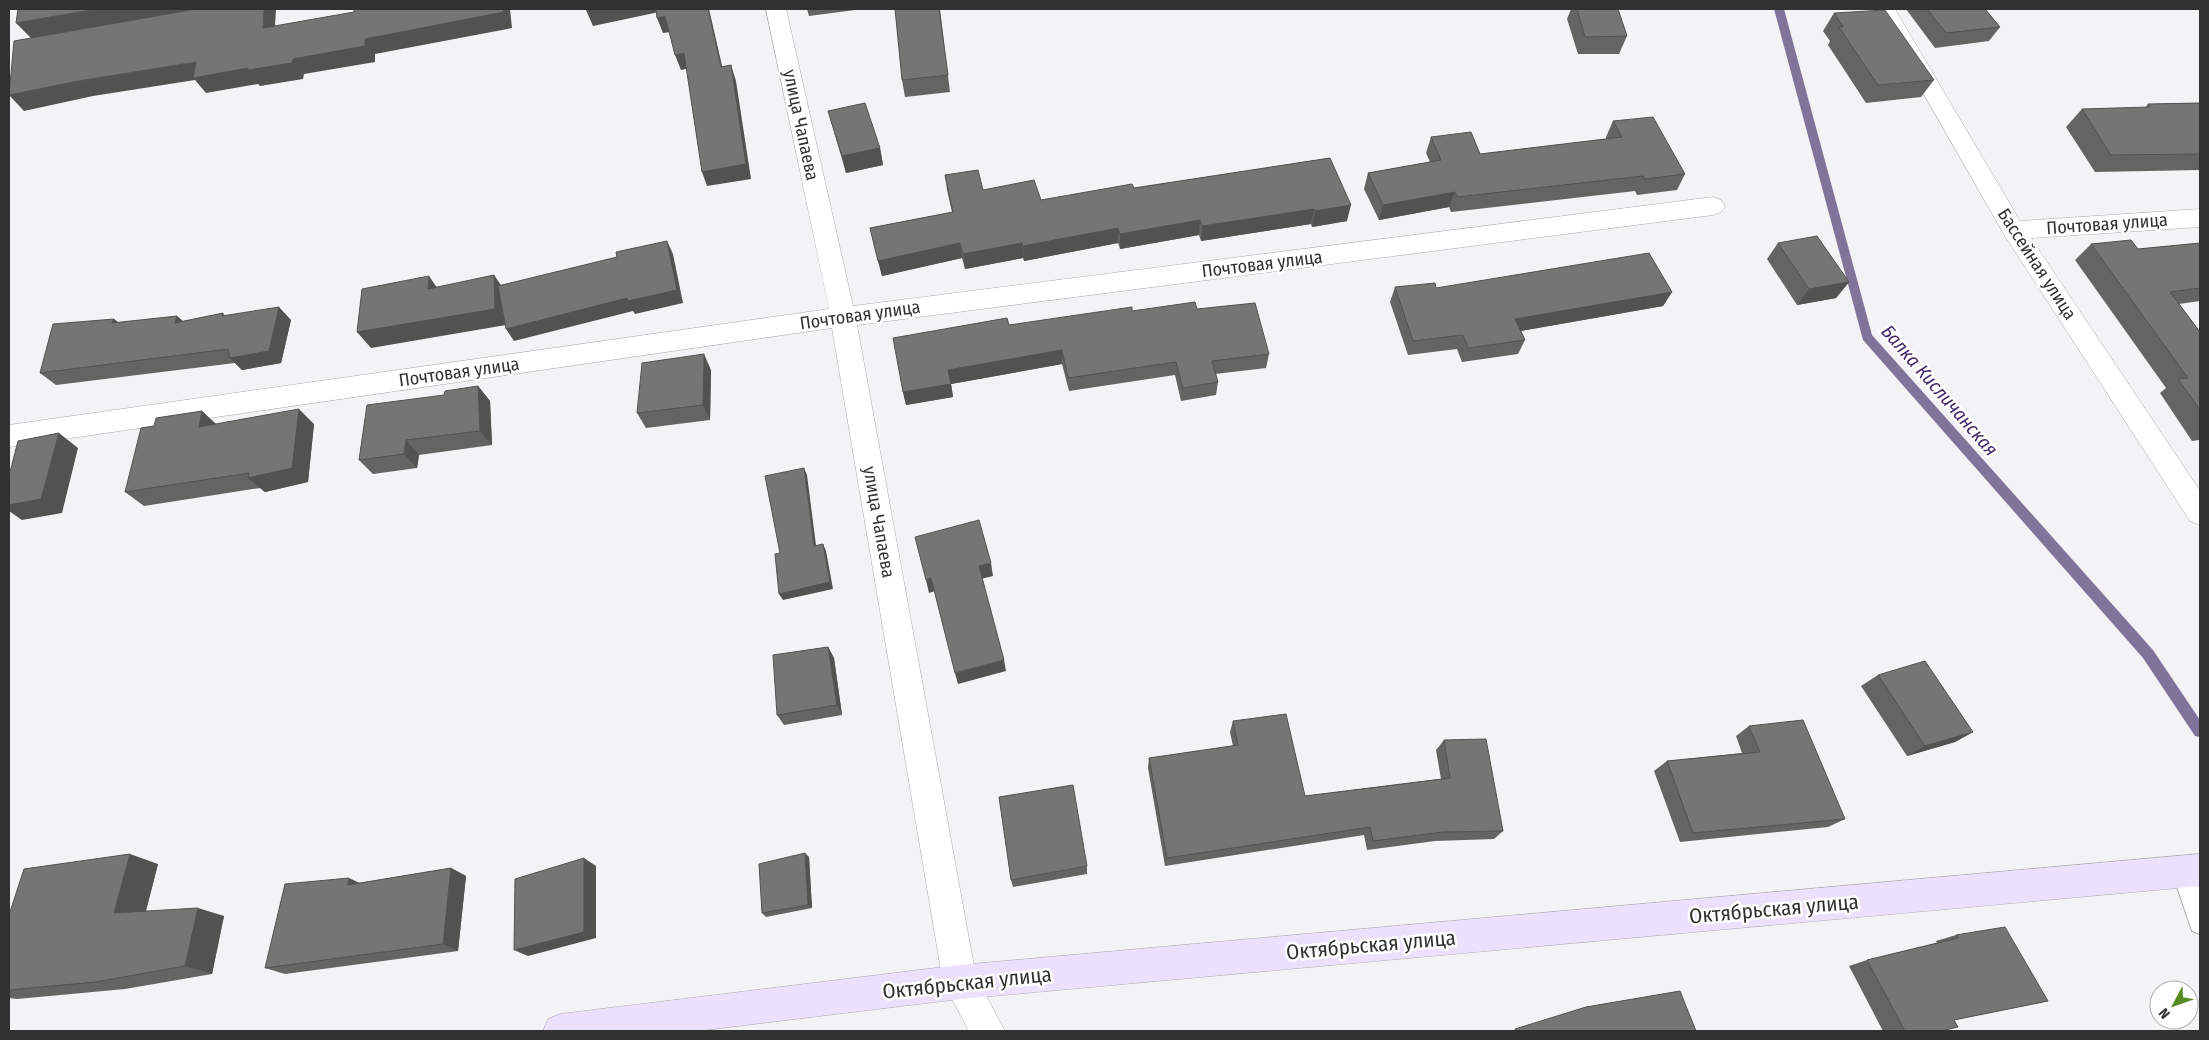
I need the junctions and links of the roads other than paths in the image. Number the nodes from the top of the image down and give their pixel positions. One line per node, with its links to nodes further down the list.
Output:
1 (776, 9): 6 (street, улица Чапаева)
2 (1885, 9): 5 (street, Бассейная улица)
3 (1713, 206): 6 (street, Почтовая улица)
4 (2200, 218): 5 (street, Почтовая улица)
5 (2014, 230): 8 (street, Бассейная улица)
6 (843, 317): 7 (street, Почтовая улица); 11 (street, улица Чапаева)
7 (9, 436)
8 (2200, 513)
9 (2192, 871): 10 (lane); 11 (main road, Октябрьская улица)
10 (2200, 923)
11 (960, 982): 12 (main road, Октябрьская улица); 13 (street, улица Чапаева)
12 (560, 1031)
13 (988, 1031)

